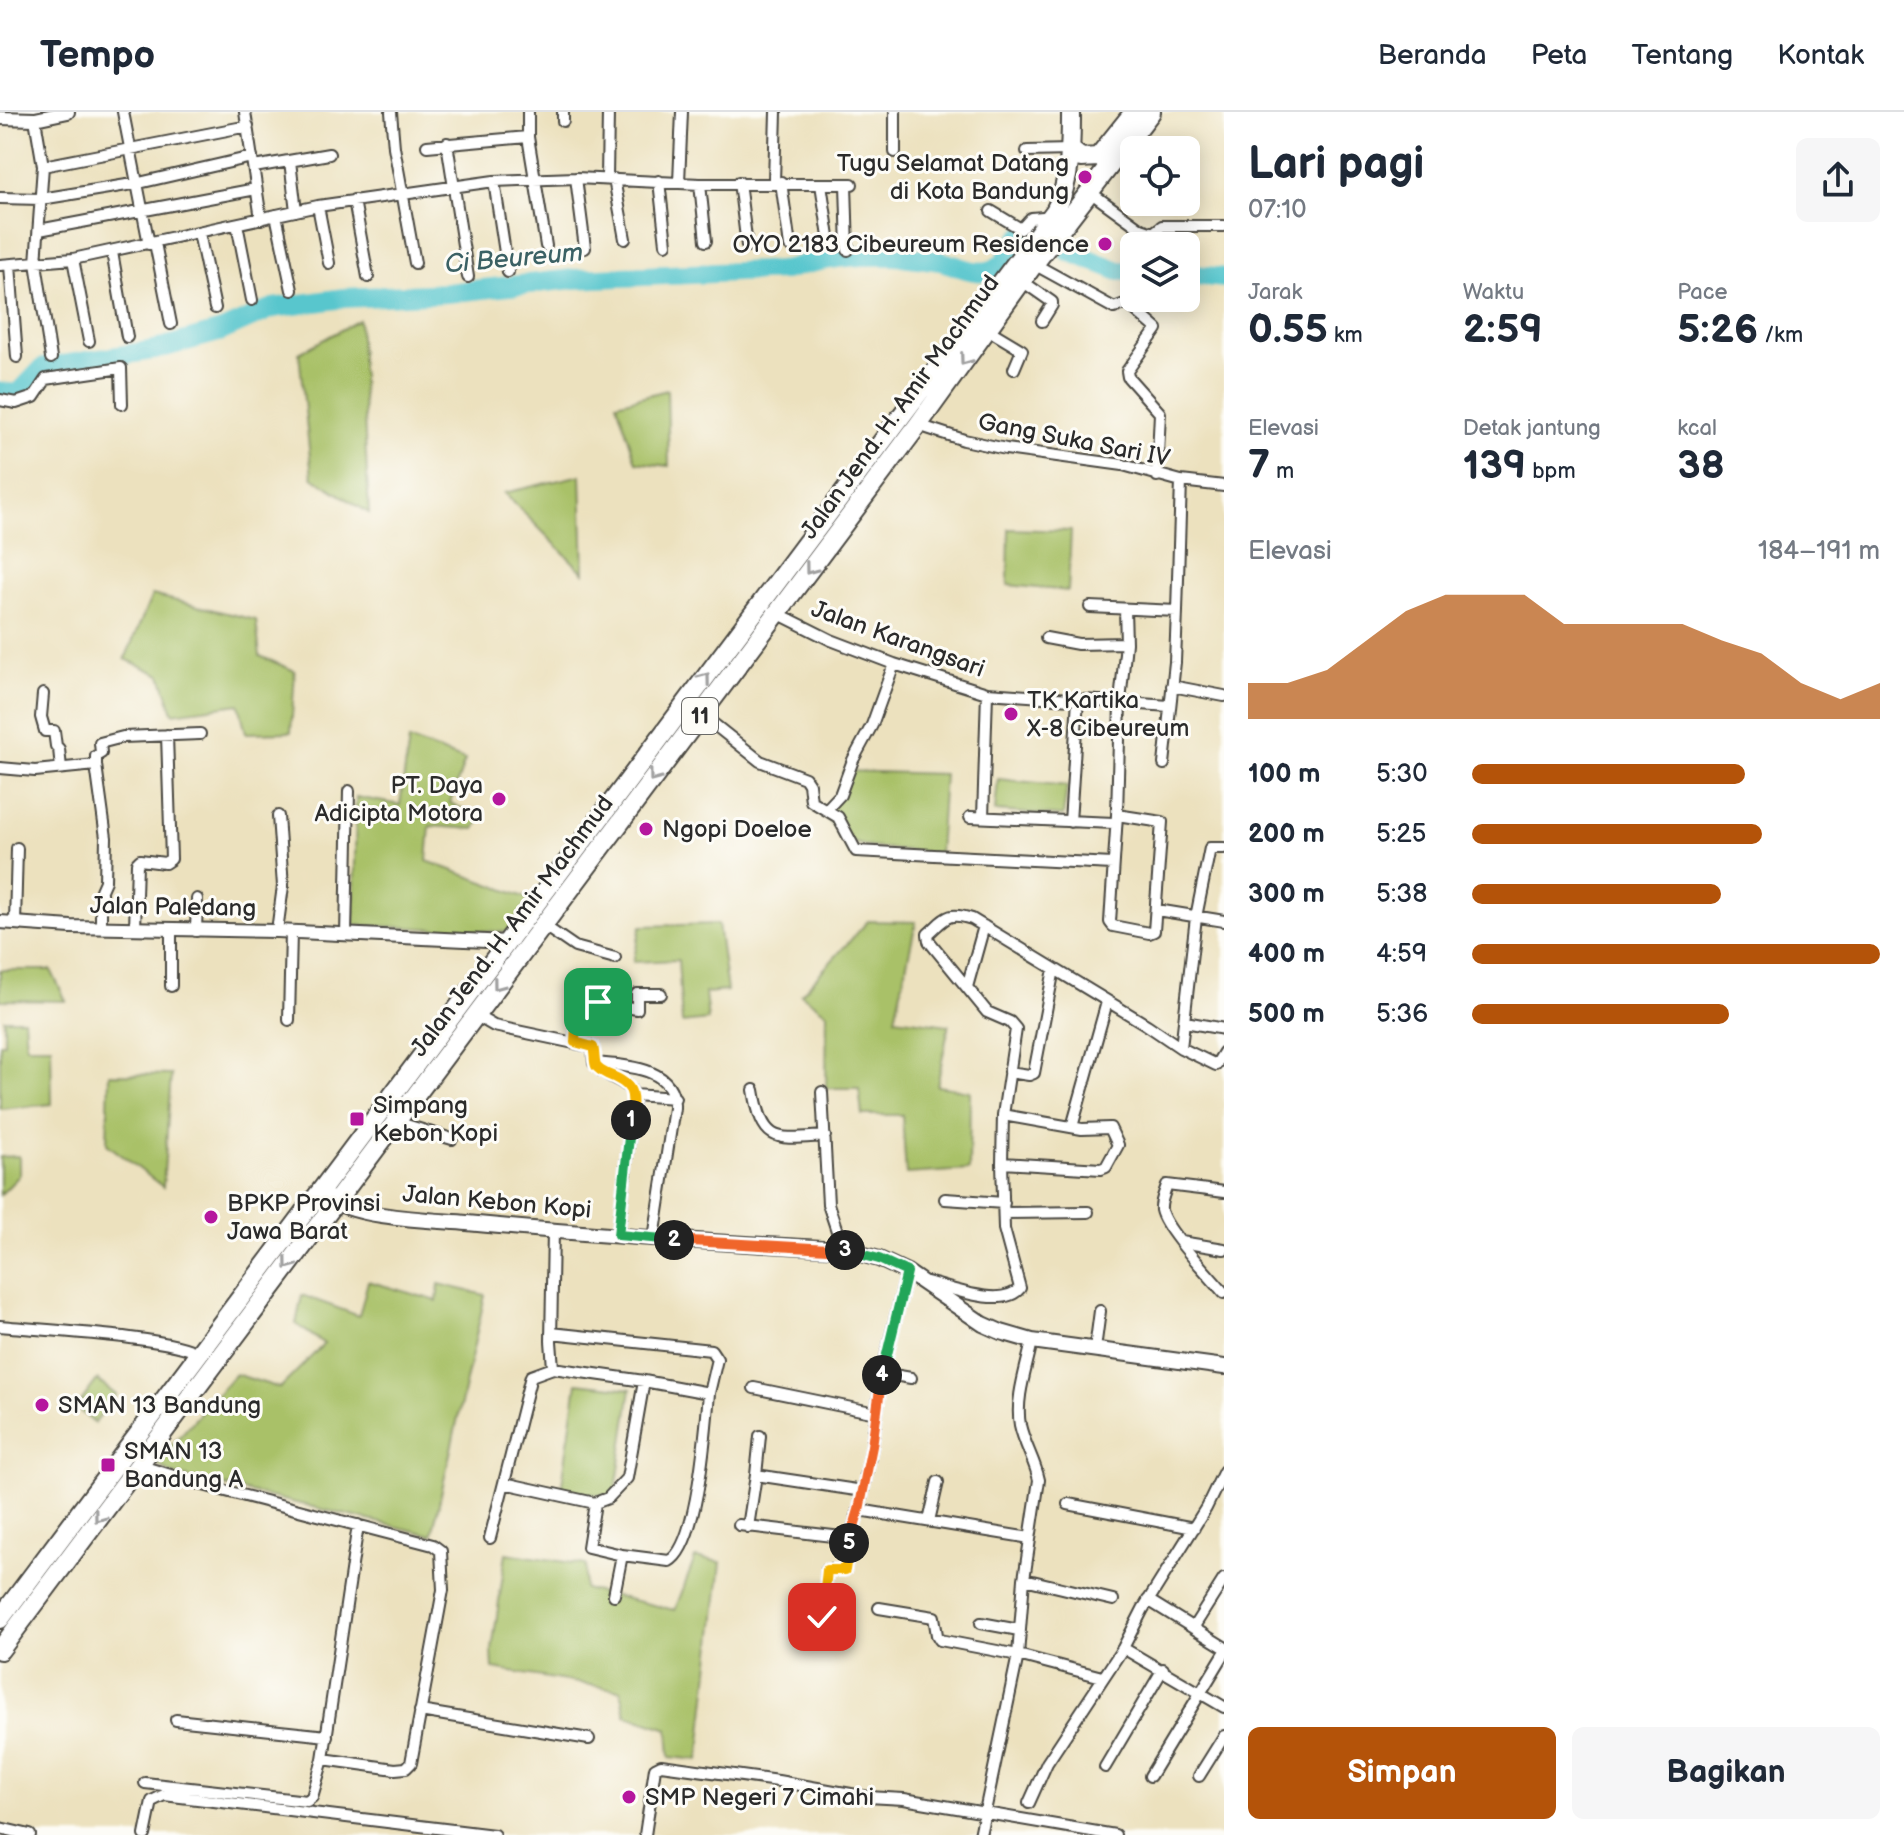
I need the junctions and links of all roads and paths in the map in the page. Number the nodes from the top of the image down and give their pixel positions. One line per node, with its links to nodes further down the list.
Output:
1 (68, 112): 14 (street)
2 (123, 112): 19 (street)
3 (245, 112): 15 (street)
4 (391, 112): 41 (street)
5 (528, 112): 16 (street)
6 (608, 112): 29 (street)
7 (682, 112): 32 (street)
8 (776, 112): 34 (street)
9 (895, 112): 22 (street)
10 (1071, 112): 20 (highway, 11)
11 (1134, 112): 20 (highway)
12 (1151, 112): 40 (highway, 11)
13 (0, 118): 14 (street)
14 (35, 119): 26 (street)
15 (248, 126): 19 (street); 25 (street)
16 (528, 137): 17 (street); 28 (street)
17 (447, 143): 18 (street); 38 (street)
18 (427, 146)
19 (131, 148): 26 (street); 35 (street)
20 (1071, 150): 21 (street); 51 (highway, 11)
21 (1027, 151)
22 (895, 152)
23 (329, 154): 24 (street)
24 (290, 161): 25 (street); 47 (street)
25 (253, 162): 35 (street); 39 (street)
26 (43, 166): 43 (street)
27 (576, 178): 28 (street); 29 (street); 64 (street)
28 (534, 179): 30 (street); 61 (street)
29 (610, 179): 31 (street); 57 (street)
30 (494, 181): 38 (street); 73 (street)
31 (659, 181): 32 (street); 60 (street)
32 (679, 182): 36 (street)
33 (739, 182): 34 (street); 36 (street); 62 (street)
34 (777, 182): 37 (street); 63 (street)
35 (139, 183): 43 (street); 46 (street)
36 (700, 184): 58 (street)
37 (821, 184): 56 (street); 65 (street)
38 (453, 187): 41 (street); 75 (street)
39 (256, 189): 46 (street); 50 (street)
40 (1090, 192): 51 (highway, 11); 53 (street)
41 (403, 195): 44 (street); 70 (street)
42 (0, 198): 43 (street)
43 (41, 199): 54 (street)
44 (354, 200): 45 (street); 74 (street)
45 (318, 206): 47 (street); 69 (street)
46 (144, 209): 54 (street); 59 (street)
47 (296, 211): 49 (street)
48 (991, 211): 51 (street)
49 (276, 215): 50 (street); 77 (street)
50 (261, 219): 52 (street)
51 (1055, 220): 71 (highway, Jalan Jend. H. Amir Machmud / 11); 95 (highway, Jalan Jend. H. Amir Machmud / 11)
52 (237, 224): 55 (street); 78 (street)
53 (1224, 226)
54 (39, 230): 68 (street)
55 (199, 233): 59 (street); 79 (street)
56 (829, 237)
57 (625, 239)
58 (706, 241)
59 (152, 244): 66 (street); 81 (street)
60 (666, 244)
61 (546, 246)
62 (747, 246)
63 (790, 246)
64 (585, 248)
65 (848, 250)
66 (112, 252): 67 (street); 83 (street)
67 (73, 259): 68 (street); 84 (street)
68 (36, 263): 72 (street); 86 (street)
69 (329, 263)
70 (415, 263)
71 (1034, 264): 76 (highway, Jalan Jend. H. Amir Machmud / 11); 91 (street)
72 (5, 265): 85 (street)
73 (508, 272)
74 (368, 277)
75 (468, 277)
76 (1022, 281): 80 (street); 82 (highway, Jalan Jend. H. Amir Machmud / 11)
77 (292, 290)
78 (252, 300)
79 (215, 308)
80 (1042, 321)
81 (171, 324)
82 (987, 329): 87 (street); 90 (highway, Jalan Jend. H. Amir Machmud / 11, one-way to 90)
83 (127, 337)
84 (89, 341)
85 (17, 357)
86 (51, 358)
87 (1014, 369)
88 (0, 400): 89 (street)
89 (122, 404)
90 (918, 425): 91 (street, Gang Suka Sari IV); 95 (highway, Jalan Jend. H. Amir Machmud / 11, one-way to 95)
91 (1157, 476): 92 (street, Gang Suka Sari IV)
92 (1181, 481): 93 (street, Gang Suka Sari IV); 97 (street)
93 (1224, 486)
94 (1090, 607): 96 (street)
95 (769, 609): 100 (street, Jalan Karangsari); 108 (highway, Jalan Jend. H. Amir Machmud / 11); 140 (highway, Jalan Jend. H. Amir Machmud / 11, one-way to 95)
96 (1125, 609): 97 (street); 99 (street)
97 (1177, 611): 101 (street)
98 (1046, 638): 99 (street)
99 (1126, 643): 106 (street)
100 (894, 664): 102 (street, Jalan Karangsari); 116 (street)
101 (1172, 686): 104 (street); 107 (street)
102 (987, 693): 105 (street, Jalan Karangsari); 119 (street)
103 (43, 694): 114 (street)
104 (1224, 696)
105 (1078, 699): 106 (street, Jalan Karangsari); 121 (street)
106 (1120, 702): 107 (street, Jalan Karangsari); 120 (street)
107 (1169, 706): 111 (street)
108 (701, 714): 116 (street); 131 (highway, Jalan Jend. H. Amir Machmud / 11, one-way to 131)
109 (200, 734): 110 (street)
110 (167, 735): 112 (street); 134 (street)
111 (1164, 764)
112 (96, 765): 114 (street); 133 (street)
113 (0, 768): 114 (street)
114 (61, 768)
115 (349, 791): 139 (street)
116 (826, 810): 124 (street)
117 (278, 816): 137 (street)
118 (970, 817): 119 (street)
119 (983, 817): 121 (street)
120 (1116, 819): 121 (street); 124 (street); 126 (street)
121 (1070, 822)
122 (17, 848): 130 (street)
123 (1224, 848): 127 (street)
124 (1113, 864): 126 (street)
125 (197, 899): 136 (street)
126 (1157, 910): 127 (street)
127 (1196, 917): 128 (street); 149 (street)
128 (1224, 921)
129 (0, 922): 130 (street, Jalan Paledang)
130 (15, 923): 133 (street, Jalan Paledang)
131 (543, 925): 141 (street); 147 (highway, Jalan Jend. H. Amir Machmud / 11, one-way to 147)
132 (984, 926): 142 (street); 144 (street); 144 (street)
133 (101, 927): 134 (street, Jalan Paledang)
134 (135, 929): 135 (street, Jalan Paledang)
135 (171, 929): 136 (street, Jalan Paledang); 143 (street)
136 (196, 931): 137 (street, Jalan Paledang)
137 (277, 931): 138 (street, Jalan Paledang)
138 (291, 932): 139 (street, Jalan Paledang); 148 (street)
139 (346, 935): 140 (street, Jalan Paledang)
140 (507, 942): 167 (highway, Jalan Jend. H. Amir Machmud / 11)
141 (615, 958)
142 (1054, 969): 146 (street); 155 (street)
143 (171, 986)
144 (967, 987): 155 (street)
145 (661, 994): 151 (street)
146 (1107, 1002): 152 (street); 162 (street)
147 (475, 1015): 151 (street); 161 (highway, Jalan Jend. H. Amir Machmud / 11)
148 (289, 1020)
149 (1185, 1022): 150 (street); 152 (street)
150 (1224, 1029)
151 (575, 1042): 154 (street)
152 (1181, 1048): 153 (street)
153 (1224, 1052)
154 (594, 1063): 158 (street); 159 (street)
155 (1009, 1072): 160 (street)
156 (754, 1090): 163 (street)
157 (822, 1092): 163 (street)
158 (634, 1095): 159 (street); 172 (street)
159 (674, 1103): 173 (street)
160 (1003, 1115): 162 (street); 165 (street)
161 (396, 1122): 164 (street); 167 (highway, Jalan Jend. H. Amir Machmud / 11)
162 (1072, 1127): 165 (street)
163 (825, 1136): 175 (street)
164 (452, 1139)
165 (1002, 1163): 169 (street)
166 (1224, 1192): 174 (street)
167 (328, 1196): 171 (main road, Jalan Kebon Kopi); 184 (highway, Jalan Jend. H. Amir Machmud / 11); 194 (highway, Jalan Jend. H. Amir Machmud / 11, one-way to 194)
168 (945, 1199): 169 (street)
169 (1004, 1208): 170 (street); 177 (street)
170 (1088, 1212)
171 (553, 1231): 172 (main road, Jalan Kebon Kopi); 181 (street)
172 (618, 1235): 173 (main road, Jalan Kebon Kopi)
173 (654, 1238): 175 (main road, Jalan Kebon Kopi)
174 (1181, 1242): 176 (street); 178 (street)
175 (843, 1249): 177 (main road, Jalan Kebon Kopi)
176 (1224, 1249)
177 (912, 1276): 182 (main road, Jalan Kebon Kopi); 187 (street)
178 (1224, 1293)
179 (1100, 1311): 183 (street)
180 (0, 1326): 184 (street)
181 (551, 1333): 186 (street); 191 (street)
182 (1032, 1341): 183 (main road, Jalan Kebon Kopi); 208 (street)
183 (1095, 1349): 185 (main road, Jalan Kebon Kopi)
184 (199, 1354): 210 (highway, Jalan Jend. H. Amir Machmud / 11)
185 (1224, 1367)
186 (553, 1368): 189 (street); 198 (street)
187 (882, 1373): 188 (street); 192 (street)
188 (911, 1378)
189 (644, 1381): 191 (street); 200 (street)
190 (754, 1388): 192 (street)
191 (709, 1393): 209 (street)
192 (876, 1413): 199 (street)
193 (760, 1436): 196 (street)
194 (138, 1465): 204 (street); 210 (highway, Jalan Jend. H. Amir Machmud / 11, one-way to 210)
195 (1224, 1471): 205 (street)
196 (756, 1475): 199 (street); 207 (street)
197 (938, 1482): 203 (street)
198 (504, 1483): 200 (street); 206 (street)
199 (863, 1491): 202 (street)
200 (595, 1503): 209 (street)
201 (1068, 1504): 205 (street)
202 (859, 1510): 203 (street); 207 (street)
203 (929, 1521): 208 (street)
204 (358, 1525): 232 (street); 234 (street)
205 (1194, 1528): 216 (street)
206 (490, 1538)
207 (850, 1538): 218 (street)
208 (1030, 1538): 211 (street)
209 (622, 1555): 214 (street)
210 (56, 1561): 213 (highway, Jalan Jend. H. Amir Machmud / 11)
211 (1024, 1579): 215 (street); 222 (street)
212 (1224, 1579): 221 (street)
213 (36, 1586): 219 (highway, Jalan Jend. H. Amir Machmud / 11); 225 (highway, Jalan Jend. H. Amir Machmud / 11)
214 (614, 1595)
215 (1113, 1600)
216 (1148, 1600): 221 (street); 224 (street)
217 (879, 1608): 227 (street)
218 (822, 1617)
219 (0, 1619)
220 (981, 1623): 222 (street)
221 (1193, 1628): 223 (street)
222 (1019, 1630): 227 (street)
223 (1224, 1647)
224 (1123, 1648): 228 (street); 229 (street)
225 (0, 1650)
226 (1224, 1654): 230 (street)
227 (1018, 1655): 229 (street); 243 (street)
228 (1163, 1669): 230 (street); 238 (street)
229 (1102, 1677): 242 (street)
230 (1201, 1694): 231 (street); 239 (street)
231 (1224, 1707)
232 (420, 1711): 236 (street); 237 (street)
233 (176, 1720): 234 (street)
234 (327, 1736): 237 (street)
235 (1224, 1736): 240 (street)
236 (589, 1739)
237 (323, 1759): 241 (street)
238 (1105, 1767)
239 (1150, 1776)
240 (1199, 1776)
241 (145, 1783)
242 (1029, 1803)
243 (986, 1813): 249 (street); 250 (street); 251 (street)
244 (0, 1828): 246 (street)
245 (453, 1833): 247 (street); 248 (street)
246 (30, 1835)
247 (145, 1835)
248 (494, 1835)
249 (645, 1835)
250 (980, 1835)
251 (1115, 1835)

